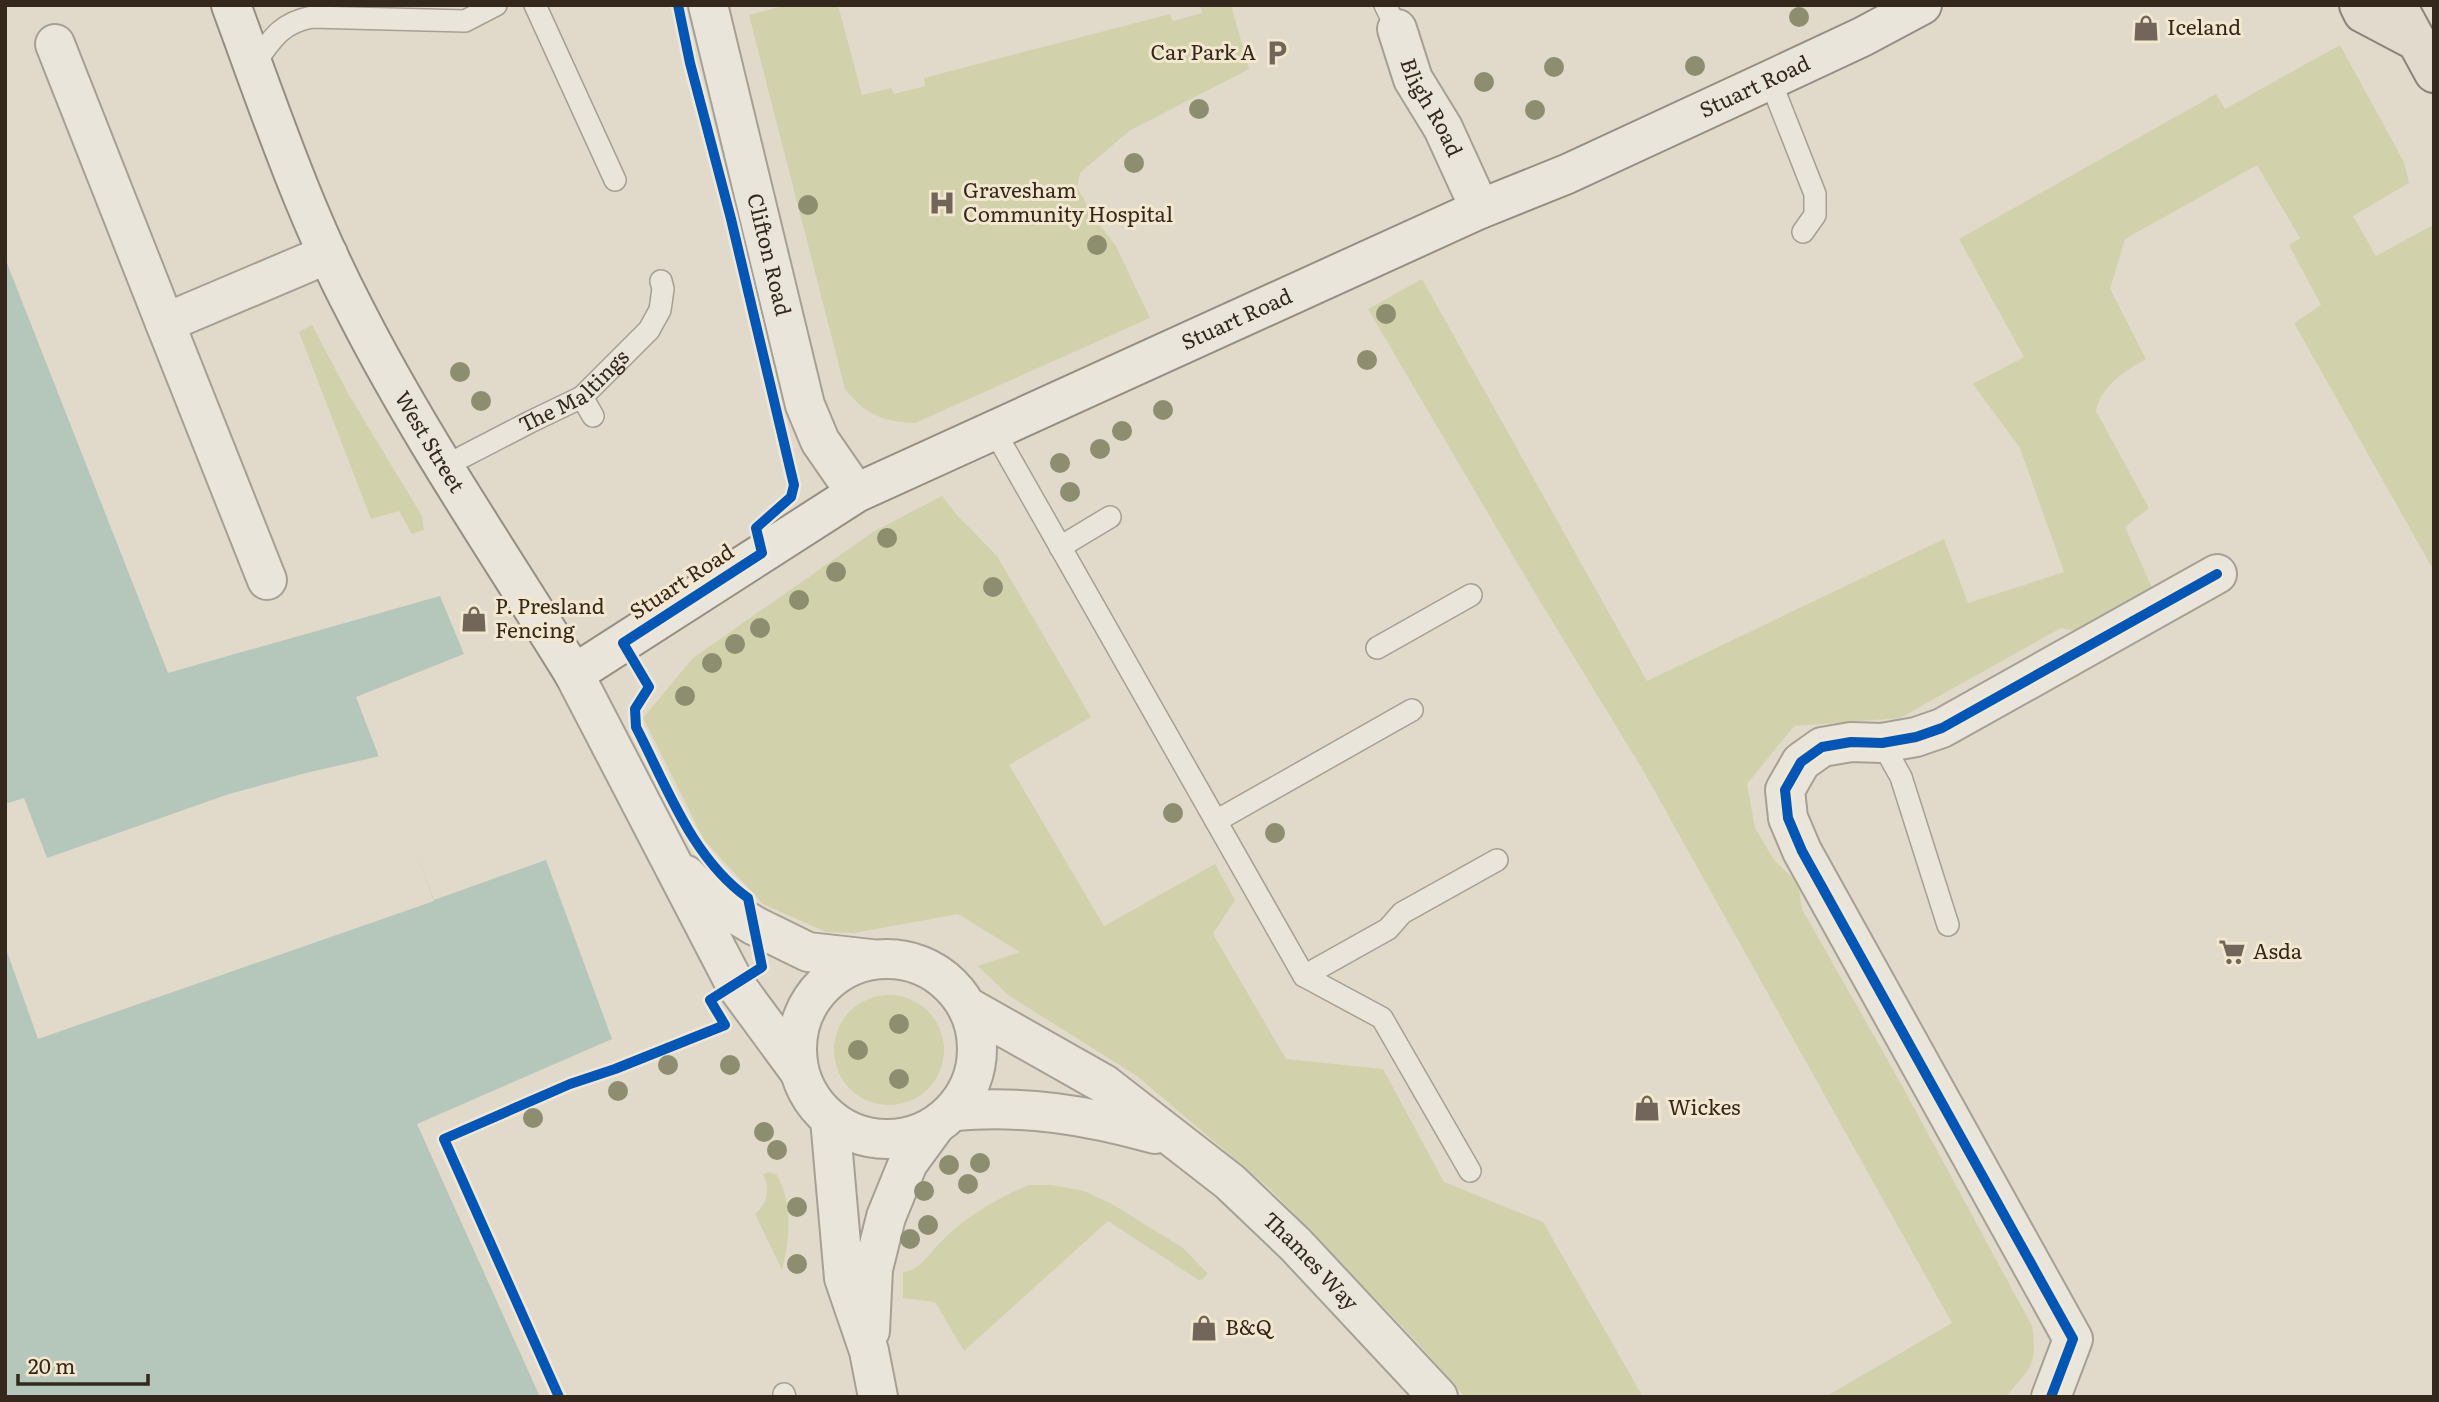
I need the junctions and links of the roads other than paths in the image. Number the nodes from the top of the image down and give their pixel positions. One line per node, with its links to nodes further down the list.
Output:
1 (231, 5): 11 (street, West Street)
2 (496, 5): 11 (lane)
3 (535, 5): 13 (lane)
4 (708, 5): 23 (street, Clifton Road)
5 (1922, 5): 12 (street, Stuart Road)
6 (2359, 5): 10 (main road)
7 (2397, 5): 10 (main road)
8 (1391, 17): 14 (street, Bligh Road)
9 (55, 44): 18 (street)
10 (2425, 57)
11 (253, 66): 16 (street, West Street)
12 (1770, 80): 14 (street, Stuart Road); 15 (lane)
13 (615, 180)
14 (1480, 209): 21 (street, Stuart Road)
15 (1803, 232)
16 (328, 254): 18 (street); 22 (street, West Street)
17 (661, 281): 19 (lane, The Maltings)
18 (165, 323): 27 (street)
19 (582, 397): 20 (lane); 22 (lane, The Maltings)
20 (593, 416)
21 (995, 432): 23 (street, Stuart Road); 25 (lane)
22 (445, 466): 30 (street, West Street)
23 (856, 493): 30 (street, Stuart Road)
24 (1110, 517): 25 (lane)
25 (1060, 547): 33 (lane)
26 (2217, 574): 32 (street)
27 (267, 580)
28 (1471, 595): 29 (lane)
29 (1377, 648)
30 (574, 674): 34 (street, West Street)
31 (1412, 710): 33 (lane)
32 (1882, 743): 36 (lane); 48 (street)
33 (1216, 821): 38 (lane)
34 (669, 859): 37 (street, West Street); 40 (street, West Street)
35 (1497, 860): 38 (lane)
36 (1948, 925)
37 (871, 959): 39 (street); 40 (street)
38 (1304, 976): 44 (lane)
39 (968, 1007): 42 (street); 43 (street, Thames Way)
40 (799, 1072): 41 (street)
41 (830, 1119): 42 (street); 45 (street)
42 (945, 1119): 43 (street, Thames Way); 45 (street)
43 (1171, 1138): 47 (street, Thames Way)
44 (1470, 1171)
45 (869, 1351): 46 (street)
46 (878, 1397)
47 (1438, 1397)
48 (2051, 1397)

